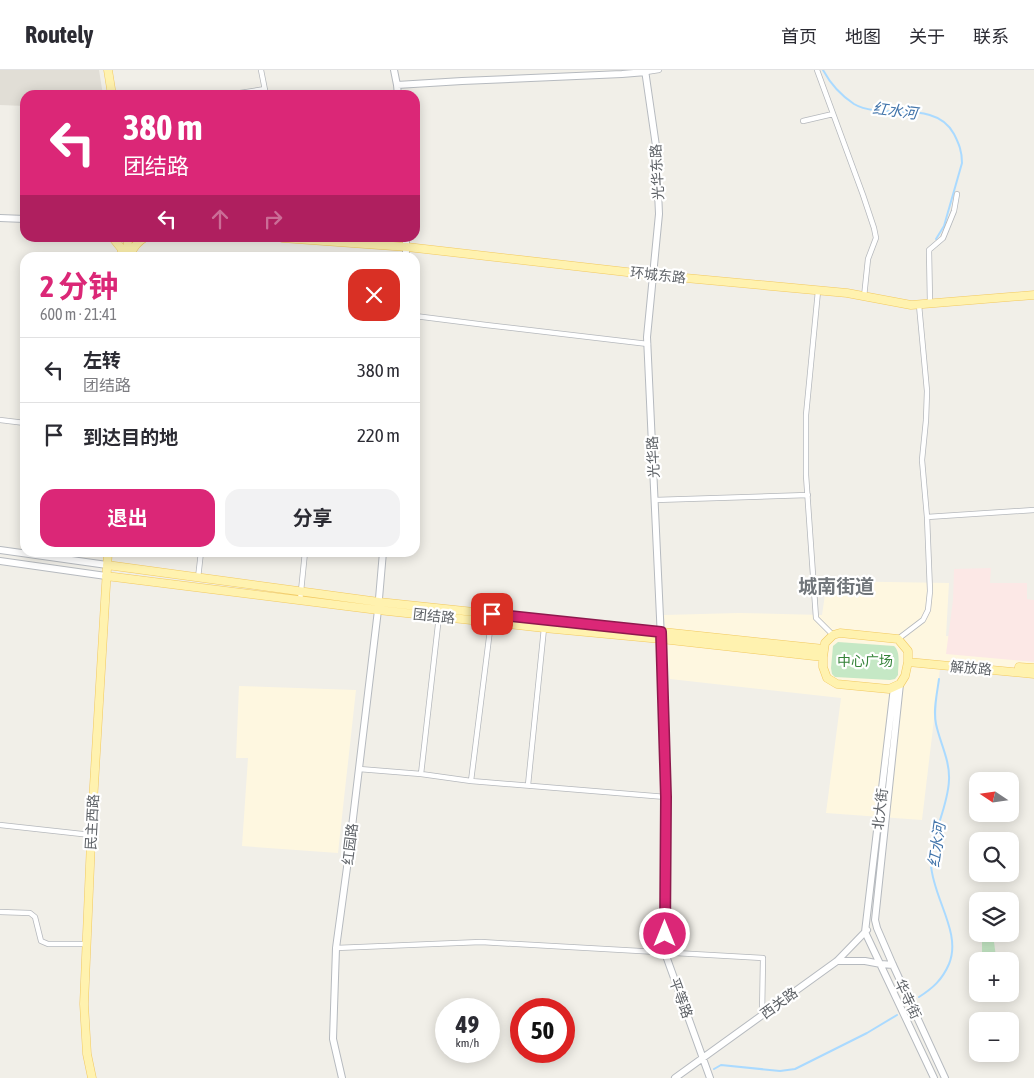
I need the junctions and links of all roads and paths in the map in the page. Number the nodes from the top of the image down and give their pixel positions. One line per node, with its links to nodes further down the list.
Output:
1 (108, 70): 9 (main road)
2 (261, 70): 8 (street)
3 (394, 70): 7 (main road)
4 (659, 70): 6 (street)
5 (817, 70): 12 (street)
6 (646, 71): 7 (main road); 21 (main road, 光华东路)
7 (397, 85): 11 (main road)
8 (265, 89): 10 (street)
9 (111, 90)
10 (259, 90)
11 (398, 90)
12 (833, 114): 13 (street); 24 (street)
13 (803, 121)
14 (957, 194): 26 (street)
15 (0, 218): 16 (main road)
16 (20, 219)
17 (338, 242): 19 (main road, 环城东路)
18 (406, 242): 19 (main road)
19 (407, 247): 20 (main road); 21 (main road, 环城东路)
20 (407, 252)
21 (653, 275): 22 (main road, 环城东路); 28 (main road, 光华路)
22 (818, 291): 24 (main road, 环城东路); 31 (street)
23 (1034, 295): 26 (main road, 环城东路)
24 (864, 297): 25 (main road, 环城东路)
25 (919, 304): 26 (main road, 环城东路); 34 (street)
26 (930, 304)
27 (420, 317): 28 (street)
28 (648, 344): 32 (main road, 光华路)
29 (0, 420): 30 (street)
30 (20, 422)
31 (808, 495): 32 (street); 53 (street)
32 (655, 500): 52 (main road, 光华路)
33 (1034, 510): 34 (street)
34 (927, 517): 54 (street)
35 (0, 550): 36 (main road)
36 (20, 553)
37 (50, 557): 43 (main road)
38 (108, 557): 43 (main road, 民主西路)
39 (200, 557): 45 (street)
40 (305, 557): 46 (street)
41 (383, 557): 48 (main road, 红园路)
42 (0, 561): 44 (main road)
43 (107, 565): 44 (main road, 民主西路); 45 (main road, 团结路)
44 (106, 576): 47 (main road, 团结路); 67 (main road, 民主西路)
45 (198, 578): 46 (main road, 团结路)
46 (301, 592): 47 (street); 48 (main road, 团结路)
47 (300, 601): 48 (main road, 团结路)
48 (378, 606): 49 (main road, 团结路); 52 (main road, 团结路); 61 (main road, 红园路)
49 (439, 616): 50 (main road, 团结路); 62 (street)
50 (491, 622): 51 (main road, 团结路); 63 (street)
51 (544, 628): 52 (main road, 团结路); 64 (street)
52 (661, 635): 55 (main road, 团结路); 56 (main road, 团结路); 65 (main road, 平等路)
53 (833, 635): 54 (main road); 55 (main road)
54 (898, 639): 57 (main road)
55 (824, 649): 56 (main road)
56 (823, 657): 60 (main road)
57 (908, 659): 58 (main road, 解放路); 59 (main road, 解放路); 60 (main road)
58 (1034, 668)
59 (1034, 674)
60 (897, 685): 69 (main road, 北大街); 70 (main road, 北大街)
61 (359, 769): 62 (street); 72 (main road, 红园路)
62 (421, 774): 63 (street)
63 (471, 781): 64 (street)
64 (528, 785): 65 (street)
65 (666, 797): 73 (main road, 平等路)
66 (0, 825): 67 (street)
67 (91, 835): 71 (main road, 民主西路)
68 (0, 912): 71 (street)
69 (875, 920): 70 (main road, 西关路); 76 (main road, 华寺街)
70 (866, 932): 74 (main road, 西关路); 75 (main road, 华寺街)
71 (87, 944): 79 (main road, 民主西路)
72 (336, 948): 73 (street); 80 (main road, 红园路)
73 (665, 953): 77 (street); 78 (main road, 平等路)
74 (837, 961): 75 (main road); 77 (main road, 西关路)
75 (881, 964): 76 (main road); 83 (main road, 华寺街)
76 (893, 965): 84 (main road, 华寺街)
77 (762, 1014): 78 (main road, 西关路)
78 (703, 1057): 81 (main road, 西关路); 82 (main road, 平等路)
79 (92, 1078)
80 (342, 1078)
81 (675, 1078)
82 (710, 1078)
83 (934, 1078)
84 (944, 1078)

